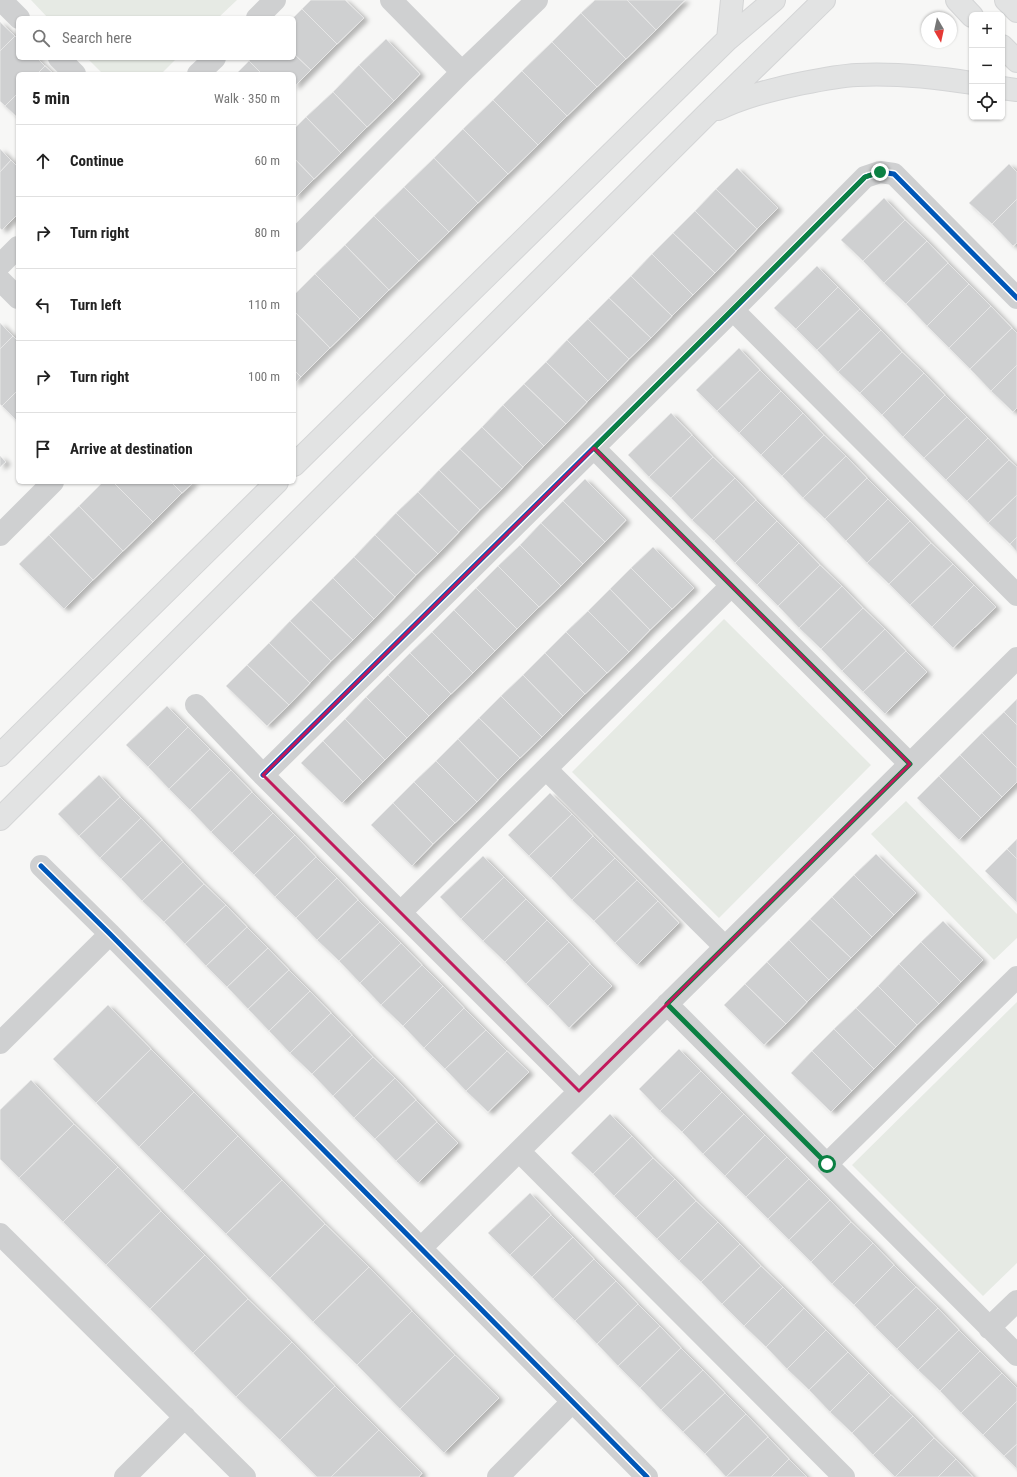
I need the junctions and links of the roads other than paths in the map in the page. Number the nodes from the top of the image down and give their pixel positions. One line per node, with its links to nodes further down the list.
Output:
1 (1, 0): 12 (street)
2 (275, 0): 13 (street)
3 (391, 0): 21 (street)
4 (537, 0): 21 (street)
5 (732, 0): 14 (main road)
6 (774, 0): 14 (main road)
7 (824, 0): 25 (main road)
8 (957, 0): 11 (main road)
9 (1006, 0): 10 (main road)
10 (1017, 11)
11 (969, 13)
12 (17, 16)
13 (258, 16)
14 (728, 39): 34 (main road)
15 (1004, 48): 18 (main road)
16 (61, 60): 19 (street)
17 (213, 60): 20 (street)
18 (1017, 61)
19 (73, 72)
20 (200, 72)
21 (462, 72): 26 (street)
22 (969, 83): 25 (main road)
23 (1005, 88): 24 (main road)
24 (1017, 90)
25 (706, 115): 46 (main road)
26 (296, 239)
27 (16, 250): 28 (street)
28 (0, 265)
29 (0, 280): 30 (street)
30 (16, 296)
31 (1017, 298): 32 (street)
32 (733, 310): 33 (street); 39 (street)
33 (594, 448): 38 (street); 45 (street)
34 (296, 463)
35 (51, 484): 37 (street)
36 (275, 484): 42 (main road)
37 (0, 535)
38 (731, 586): 43 (street); 44 (street)
39 (1017, 595)
40 (1017, 658): 43 (street)
41 (196, 704): 45 (street)
42 (0, 755)
43 (910, 764): 50 (street)
44 (546, 769): 48 (street); 50 (street)
45 (263, 775): 48 (street)
46 (0, 819)
47 (41, 866): 49 (street)
48 (401, 912): 54 (street)
49 (110, 934): 53 (street); 58 (street)
50 (725, 948): 52 (street)
51 (1017, 977): 56 (street)
52 (667, 1004): 54 (street); 56 (street)
53 (0, 1043)
54 (579, 1091): 55 (street)
55 (519, 1151): 58 (street); 68 (street)
56 (827, 1164): 60 (street)
57 (0, 1234): 63 (street)
58 (421, 1248): 62 (street)
59 (1017, 1301): 60 (street)
60 (990, 1328): 61 (street)
61 (1017, 1355)
62 (572, 1402): 66 (street); 67 (street)
63 (185, 1416): 64 (street); 65 (street)
64 (126, 1477)
65 (245, 1477)
66 (498, 1477)
67 (647, 1477)
68 (844, 1477)

